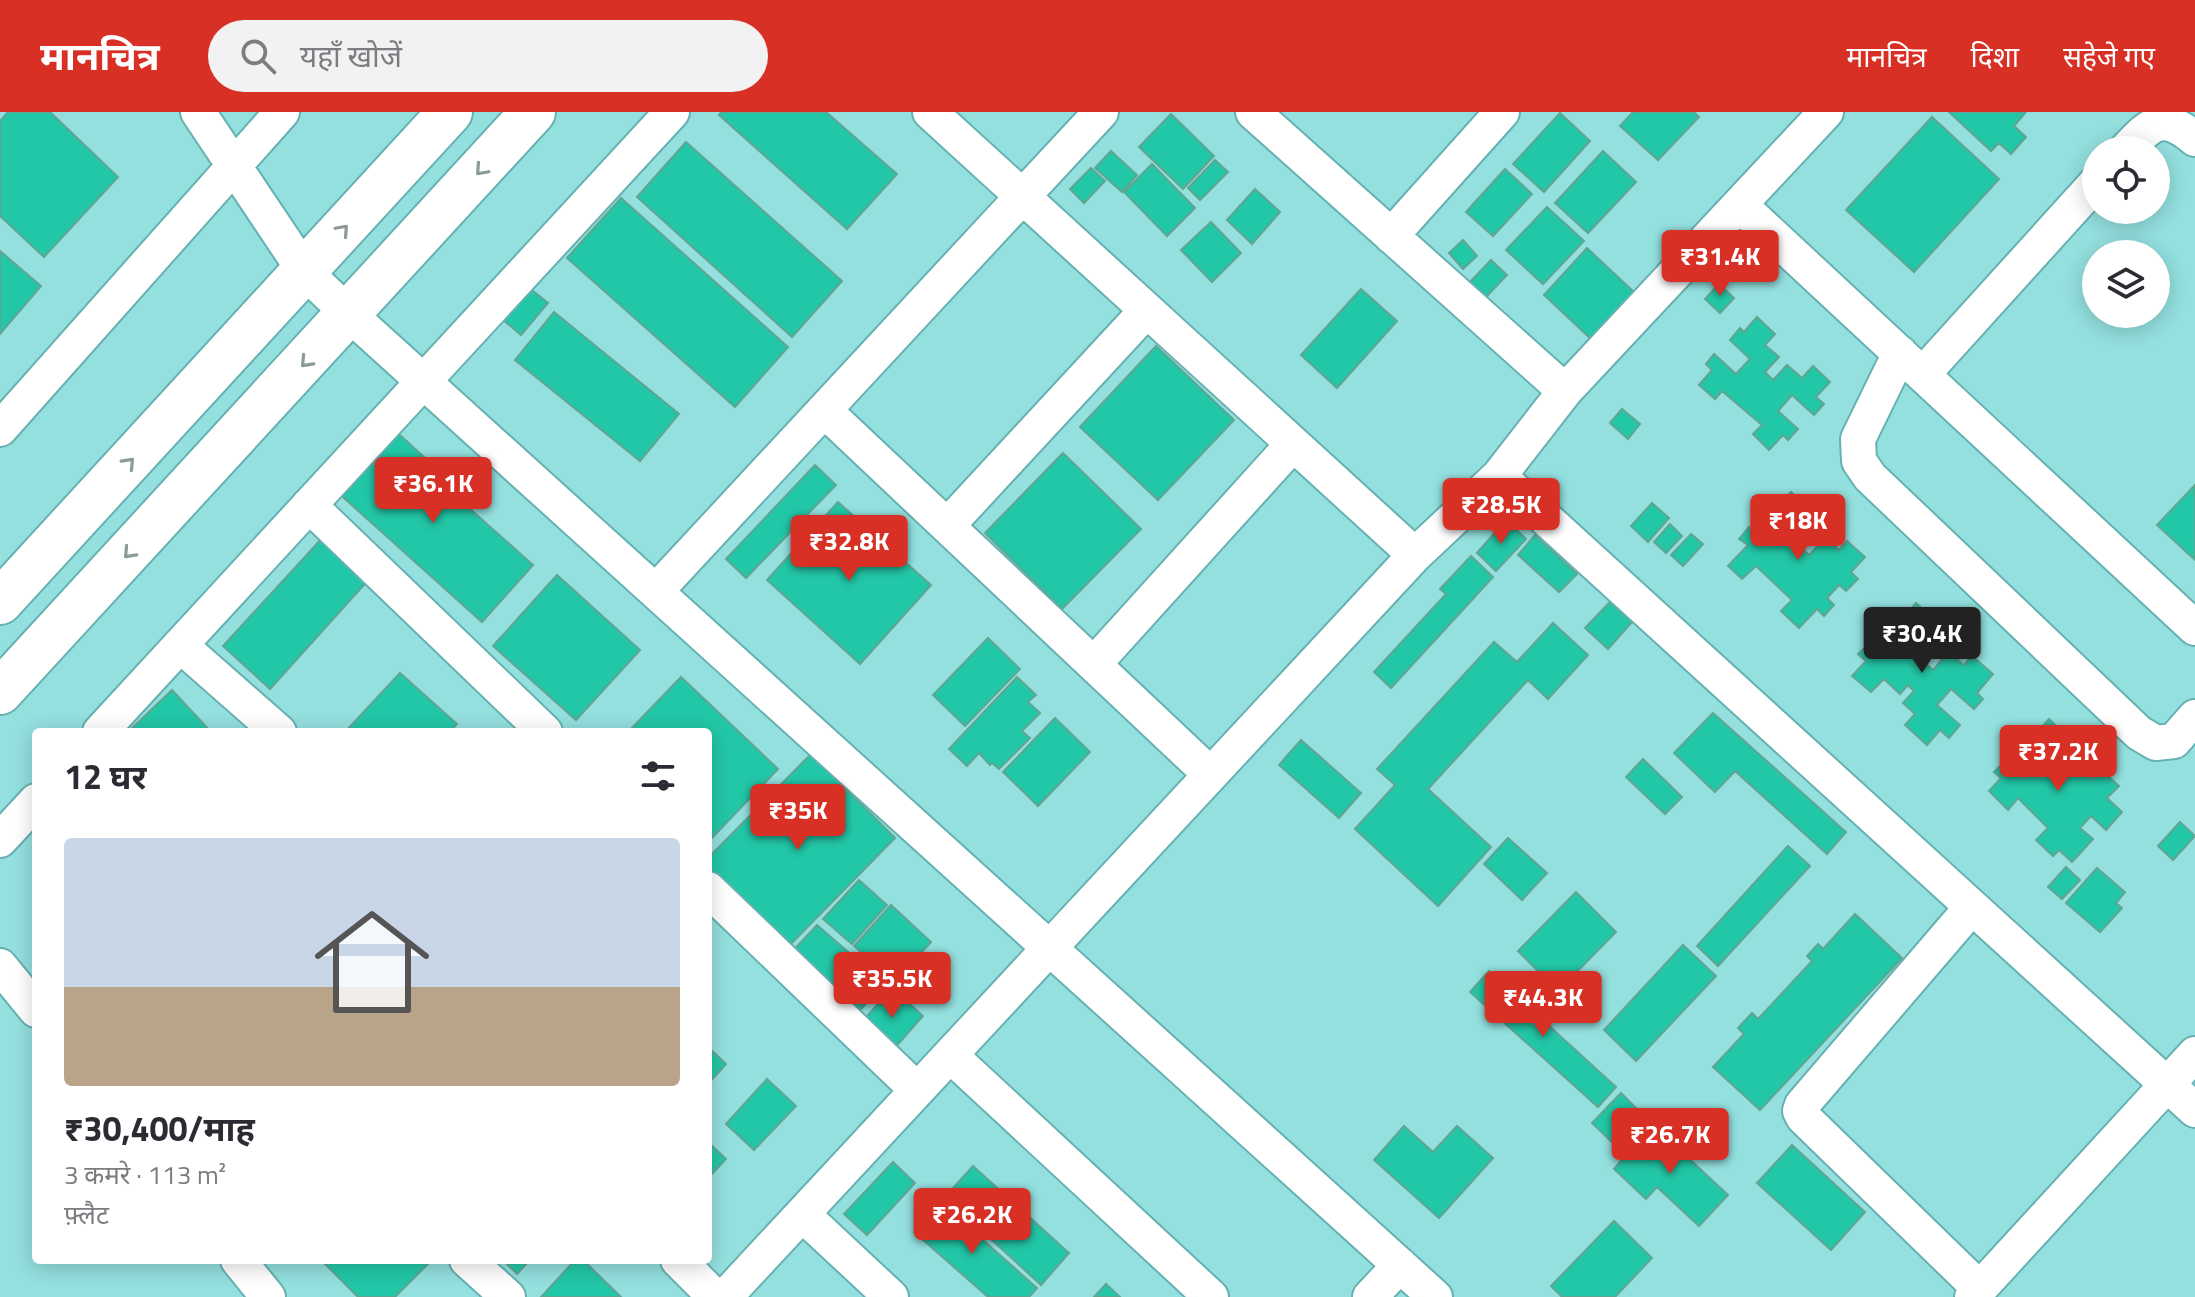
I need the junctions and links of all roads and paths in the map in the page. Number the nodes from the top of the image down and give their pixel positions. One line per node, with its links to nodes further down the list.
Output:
1 (198, 112): 13 (street)
2 (282, 112): 13 (street)
3 (450, 112): 18 (main road, one-way to 3)
4 (533, 112): 20 (main road, one-way to 20)
5 (672, 112): 22 (street)
6 (930, 112): 14 (street)
7 (1253, 112): 17 (street)
8 (1502, 112): 17 (street)
9 (1826, 112): 16 (street)
10 (1095, 114): 14 (street)
11 (2139, 136): 12 (street)
12 (2195, 139)
13 (235, 165): 18 (street); 25 (street)
14 (1023, 197): 19 (street); 24 (street)
15 (2082, 197): 21 (street)
16 (1740, 205): 21 (street); 23 (street)
17 (1391, 236): 23 (street)
18 (305, 272): 20 (street); 32 (main road, one-way to 18)
19 (1147, 310): 26 (street); 29 (street)
20 (350, 315): 22 (street); 36 (main road, one-way to 36)
21 (1911, 364): 33 (street); 37 (street)
22 (424, 380): 28 (street); 31 (street)
23 (1565, 391): 27 (street)
24 (824, 410): 29 (street); 31 (street)
25 (0, 429)
26 (1293, 444): 30 (street); 35 (street)
27 (1499, 476): 30 (street); 45 (street)
28 (309, 505): 34 (street); 40 (street)
29 (947, 526): 35 (street)
30 (1415, 555): 41 (street)
31 (656, 591): 46 (street)
32 (0, 602)
33 (2195, 628)
34 (180, 645): 38 (street); 39 (street)
35 (1094, 664): 41 (street)
36 (0, 692)
37 (2195, 717)
38 (104, 728)
39 (274, 728)
40 (541, 728)
41 (1210, 774): 46 (street)
42 (32, 805): 43 (street)
43 (0, 840)
44 (712, 893): 52 (street)
45 (1972, 907): 51 (street); 59 (street)
46 (1049, 947): 50 (street); 58 (street)
47 (0, 966): 48 (street)
48 (32, 1005)
49 (2195, 1054): 51 (street)
50 (950, 1055): 52 (street); 65 (street)
51 (2166, 1084): 53 (street); 59 (street)
52 (917, 1090): 54 (street)
53 (2195, 1110)
54 (802, 1214): 63 (street); 64 (street)
55 (241, 1264): 60 (street)
56 (471, 1264): 61 (street)
57 (682, 1264): 62 (street)
58 (1400, 1265): 66 (street); 67 (street)
59 (1976, 1293)
60 (268, 1297)
61 (508, 1297)
62 (715, 1297)
63 (725, 1297)
64 (891, 1297)
65 (1211, 1297)
66 (1370, 1297)
67 (1435, 1297)

